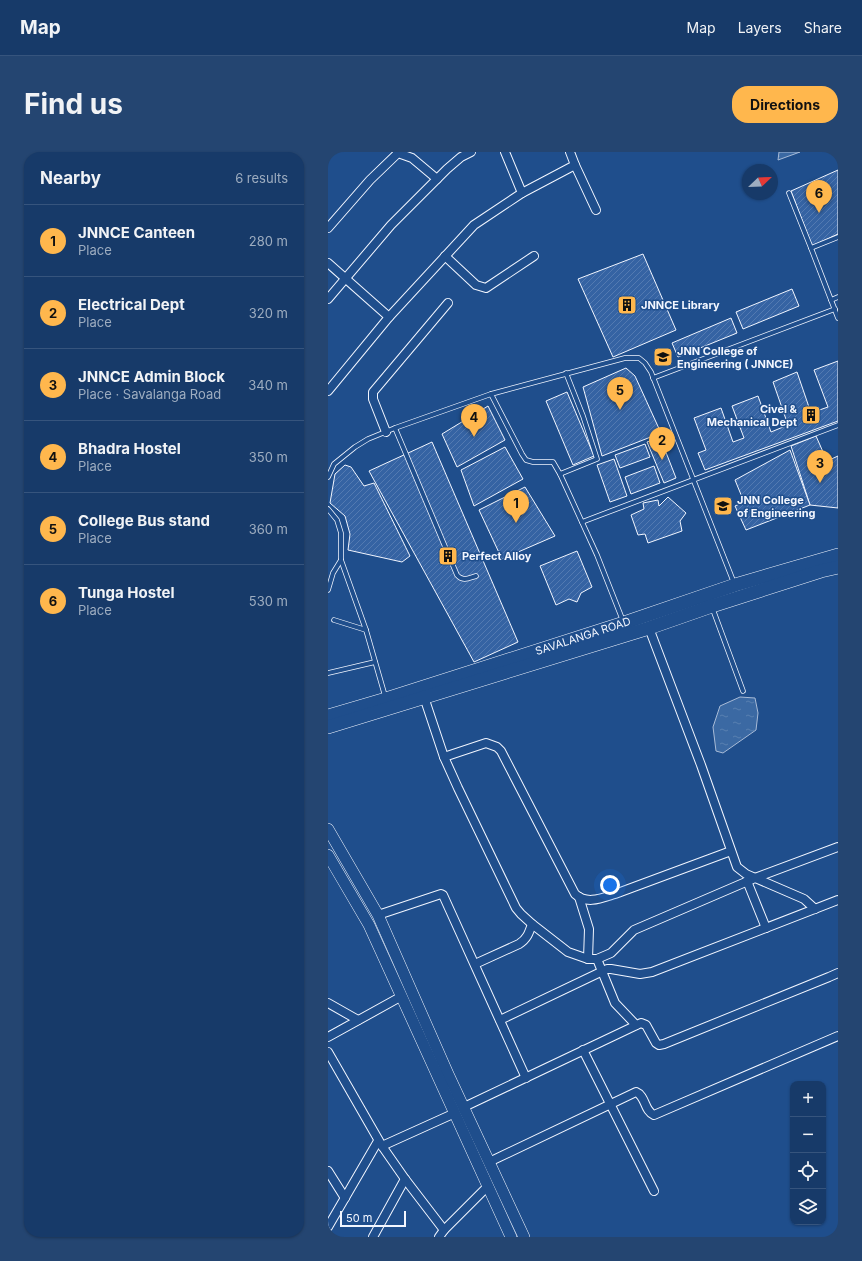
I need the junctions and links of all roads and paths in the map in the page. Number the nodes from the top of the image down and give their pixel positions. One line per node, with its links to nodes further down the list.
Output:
1 (471, 152): 5 (street)
2 (505, 152): 6 (street)
3 (570, 152): 4 (street)
4 (575, 165): 6 (street); 8 (street)
5 (437, 179): 9 (street); 15 (street)
6 (522, 193): 12 (street)
7 (789, 194): 11 (lane)
8 (596, 210)
9 (328, 228)
10 (838, 237): 11 (lane)
11 (811, 248): 18 (lane)
12 (445, 256): 13 (street); 21 (street)
13 (534, 256)
14 (328, 263): 15 (street)
15 (346, 279): 17 (street); 21 (street)
16 (838, 297): 18 (lane)
17 (328, 299)
18 (831, 300): 20 (lane)
19 (448, 303): 29 (street)
20 (835, 309): 22 (lane); 24 (lane)
21 (389, 317): 25 (street)
22 (838, 318)
23 (566, 373): 24 (lane); 26 (lane); 30 (lane)
24 (654, 378): 32 (lane)
25 (328, 391)
26 (491, 394): 28 (lane); 30 (lane)
27 (838, 425): 32 (lane)
28 (395, 428): 29 (lane); 38 (lane)
29 (386, 432): 31 (lane)
30 (560, 474): 34 (lane)
31 (328, 477)
32 (693, 480): 34 (lane); 40 (lane)
33 (328, 509): 36 (lane)
34 (582, 522): 43 (lane)
35 (838, 555): 40 (main road, SAVALANGA ROAD)
36 (341, 560): 39 (lane); 45 (lane)
37 (838, 567): 40 (main road, SAVALANGA ROAD)
38 (476, 576)
39 (328, 590)
40 (737, 592): 41 (main road, SAVALANGA ROAD); 43 (main road, SAVALANGA ROAD)
41 (712, 606): 44 (main road, SAVALANGA ROAD); 48 (lane)
42 (334, 620): 45 (lane)
43 (624, 623): 50 (main road, SAVALANGA ROAD)
44 (649, 628): 49 (main road, SAVALANGA ROAD); 56 (street)
45 (366, 630): 46 (lane)
46 (375, 662): 47 (lane); 50 (lane)
47 (328, 673)
48 (743, 691)
49 (424, 697): 50 (main road, SAVALANGA ROAD); 53 (street)
50 (387, 704): 51 (main road, SAVALANGA ROAD); 52 (main road, SAVALANGA ROAD)
51 (328, 716)
52 (328, 727)
53 (444, 757): 59 (street); 63 (street)
54 (328, 829): 62 (street)
55 (838, 847): 58 (street)
56 (731, 851): 58 (street); 59 (street)
57 (328, 855): 70 (street)
58 (751, 880): 61 (street); 64 (street); 66 (street)
59 (579, 897): 65 (street)
60 (838, 900): 61 (street)
61 (815, 909): 64 (street)
62 (378, 915): 67 (street); 81 (street)
63 (532, 924): 65 (street); 67 (street)
64 (766, 928): 68 (street)
65 (588, 959): 66 (street)
66 (597, 959): 68 (street)
67 (474, 964): 73 (street)
68 (603, 971): 73 (street); 74 (street)
69 (838, 973): 74 (street)
70 (402, 996): 72 (street); 81 (street)
71 (328, 1003): 72 (street)
72 (358, 1020): 76 (street)
73 (500, 1020): 79 (street)
74 (636, 1025): 77 (street)
75 (838, 1036): 80 (street)
76 (328, 1037)
77 (583, 1050): 79 (street); 80 (street)
78 (328, 1052): 82 (street)
79 (526, 1078): 81 (street)
80 (611, 1104): 83 (street); 87 (street)
81 (459, 1110): 82 (street); 83 (street); 86 (street)
82 (380, 1144): 85 (street); 88 (street)
83 (489, 1162): 93 (street)
84 (328, 1171): 88 (street)
85 (405, 1179): 90 (street); 91 (street)
86 (488, 1186): 90 (street); 92 (street)
87 (654, 1191)
88 (345, 1198): 89 (street)
89 (328, 1227)
90 (442, 1234)
91 (373, 1237)
92 (511, 1237)
93 (524, 1237)

